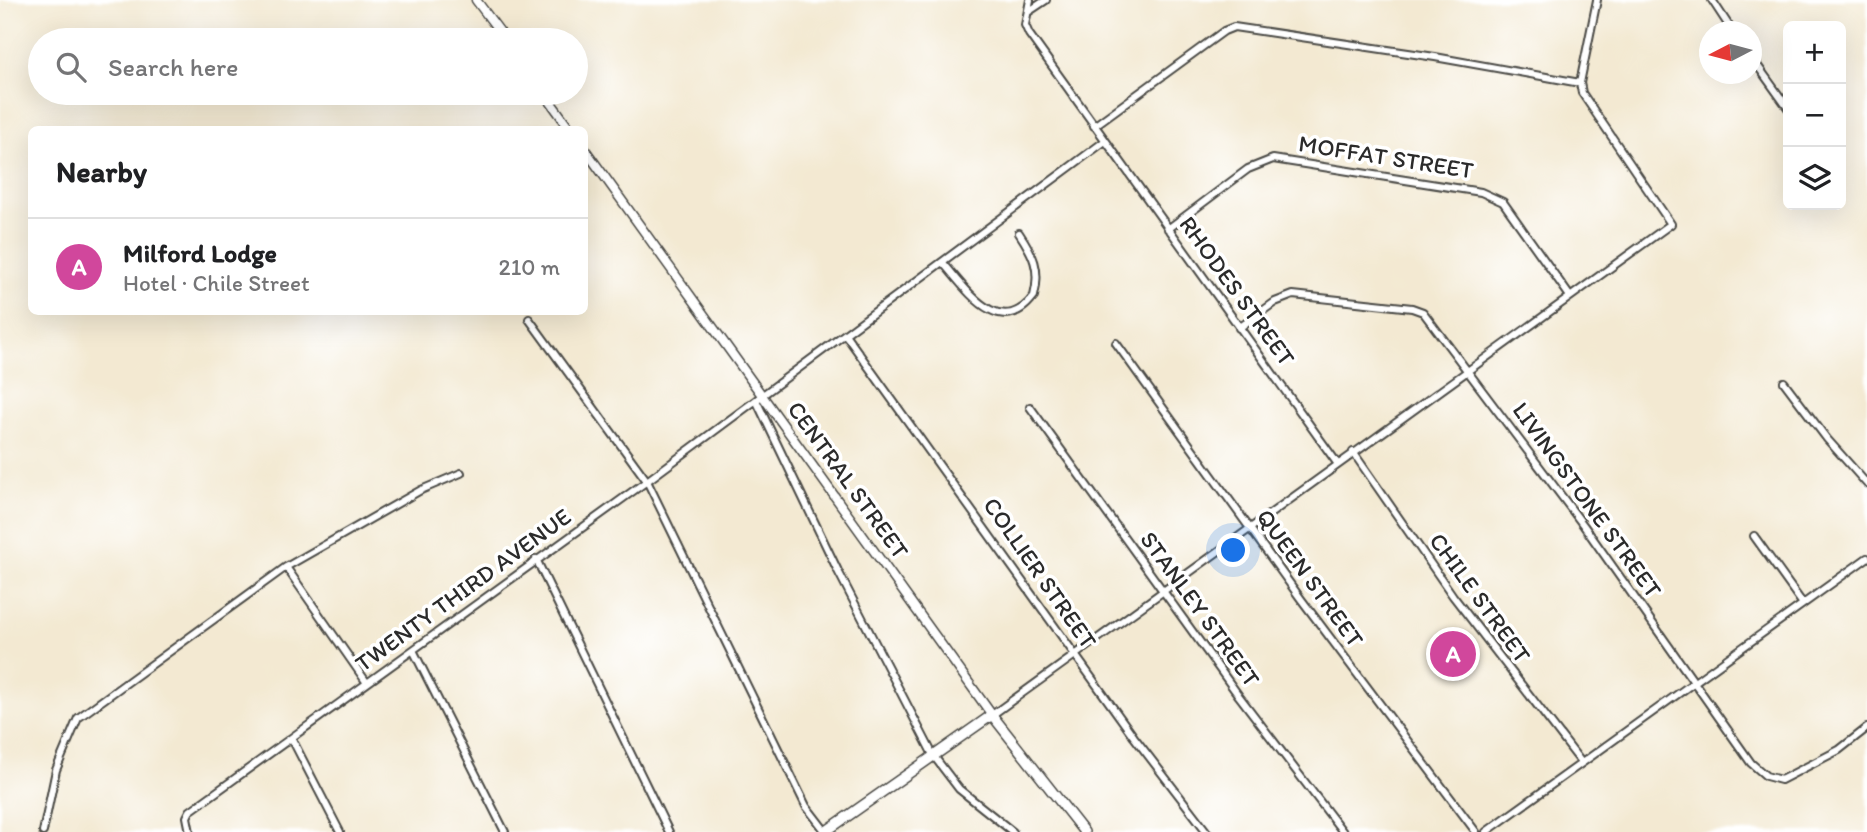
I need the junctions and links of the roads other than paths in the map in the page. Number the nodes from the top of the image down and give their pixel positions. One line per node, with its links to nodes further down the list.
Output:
1 (476, 0): 8 (street)
2 (1030, 0): 6 (street)
3 (1046, 0): 6 (street)
4 (1597, 0): 10 (street)
5 (1712, 0): 7 (street)
6 (1028, 12): 14 (street, RHODES STREET)
7 (1726, 21)
8 (497, 28)
9 (1762, 72): 11 (street)
10 (1580, 83): 14 (street); 20 (street)
11 (1783, 101)
12 (553, 105): 13 (street)
13 (568, 126)
14 (1094, 126): 15 (street, RHODES STREET)
15 (1105, 141): 17 (street, RHODES STREET); 19 (street, TWENTY THIRD AVENUE)
16 (588, 154): 27 (street, CENTRAL STREET)
17 (1168, 229): 20 (street, MOFFAT STREET); 22 (street, RHODES STREET)
18 (1019, 233): 19 (street)
19 (944, 264): 23 (street, TWENTY THIRD AVENUE)
20 (1569, 295): 25 (street)
21 (528, 319): 32 (street)
22 (1239, 328): 25 (street, LIVINGSTONE STREET); 30 (street, RHODES STREET)
23 (845, 334): 27 (street, TWENTY THIRD AVENUE); 42 (street, COLLIER STREET)
24 (1116, 343): 34 (street, QUEEN STREET)
25 (1467, 370): 29 (street); 44 (street, LIVINGSTONE STREET)
26 (1784, 382): 33 (street)
27 (759, 397): 32 (street, TWENTY THIRD AVENUE); 45 (street, CENTRAL STREET); 48 (street)
28 (1030, 407): 39 (street, STANLEY STREET)
29 (1353, 452): 30 (street); 49 (street, CHILE STREET)
30 (1337, 463): 34 (street)
31 (461, 472): 38 (street)
32 (647, 481): 37 (street, TWENTY THIRD AVENUE); 56 (street)
33 (1867, 484)
34 (1251, 528): 39 (street); 61 (street, QUEEN STREET)
35 (1754, 536): 40 (street)
36 (1867, 558): 40 (street)
37 (536, 559): 41 (street, TWENTY THIRD AVENUE); 55 (street)
38 (286, 567): 43 (street); 51 (street)
39 (1163, 590): 42 (street); 60 (street, STANLEY STREET)
40 (1803, 604): 44 (street)
41 (412, 650): 43 (street, TWENTY THIRD AVENUE); 54 (street)
42 (1074, 654): 45 (street); 59 (street, COLLIER STREET)
43 (367, 683): 47 (street, TWENTY THIRD AVENUE)
44 (1696, 683): 46 (street, LIVINGSTONE STREET); 49 (street)
45 (992, 715): 48 (main road); 58 (main road, CENTRAL STREET)
46 (1867, 727)
47 (292, 738): 52 (street, TWENTY THIRD AVENUE); 53 (street)
48 (933, 755): 56 (main road); 57 (street)
49 (1581, 762): 50 (street)
50 (1489, 831)
51 (43, 832)
52 (190, 832)
53 (340, 832)
54 (505, 832)
55 (669, 832)
56 (825, 832)
57 (1013, 832)
58 (1084, 832)
59 (1207, 832)
60 (1343, 832)
61 (1476, 832)

